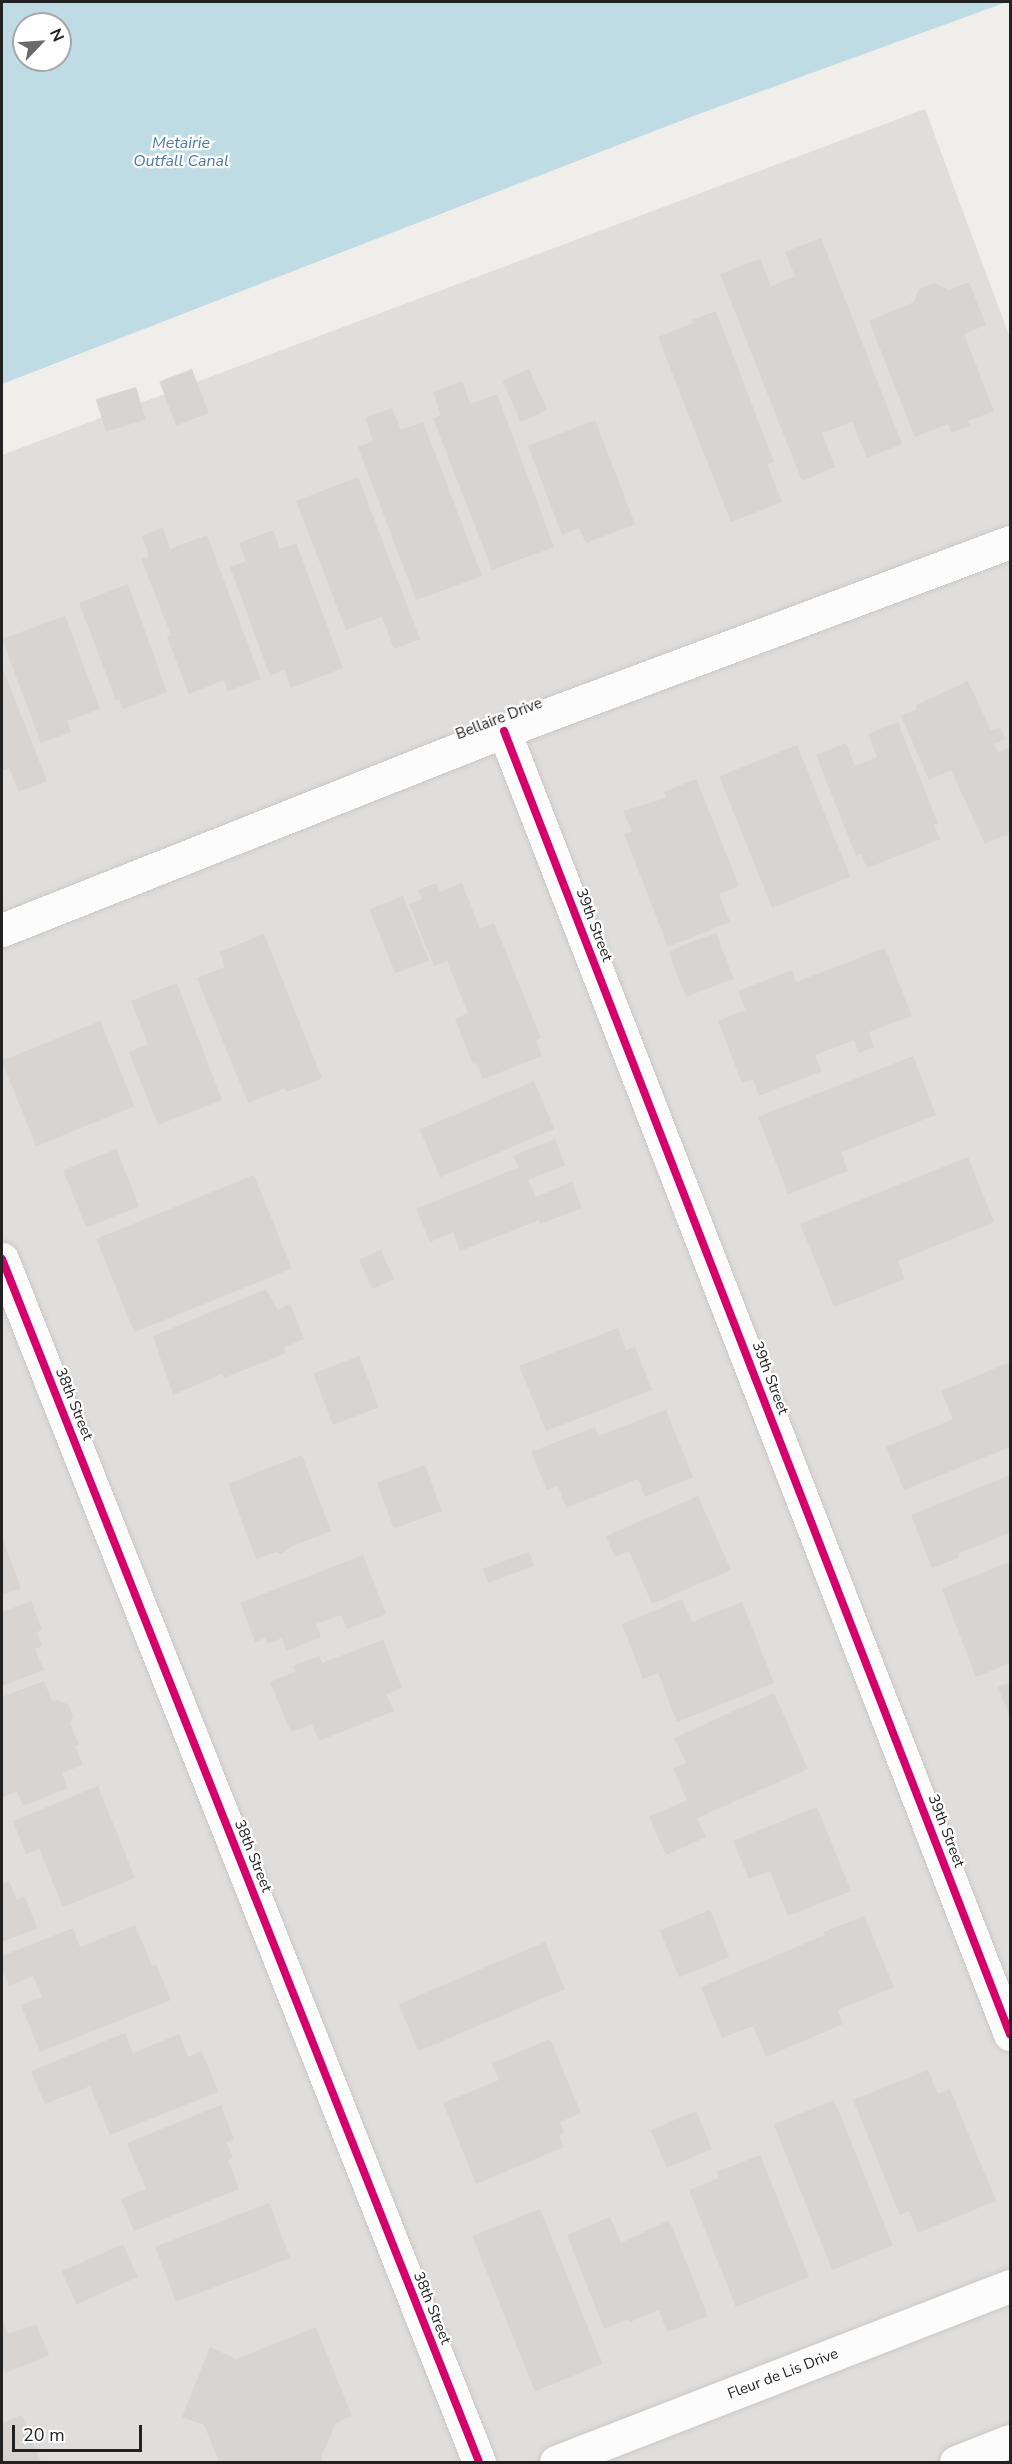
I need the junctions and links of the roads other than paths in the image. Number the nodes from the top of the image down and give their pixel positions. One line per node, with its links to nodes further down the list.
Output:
1 (1011, 542): 2 (street, Bellaire Drive)
2 (504, 730): 3 (street, Bellaire Drive); 5 (street, 39th Street)
3 (2, 930)
4 (2, 1259): 8 (street, 38th Street)
5 (1011, 2034)
6 (1011, 2286): 9 (street, Fleur de Lis Drive)
7 (1011, 2441): 10 (street)
8 (479, 2463)
9 (556, 2463)
10 (956, 2463)

